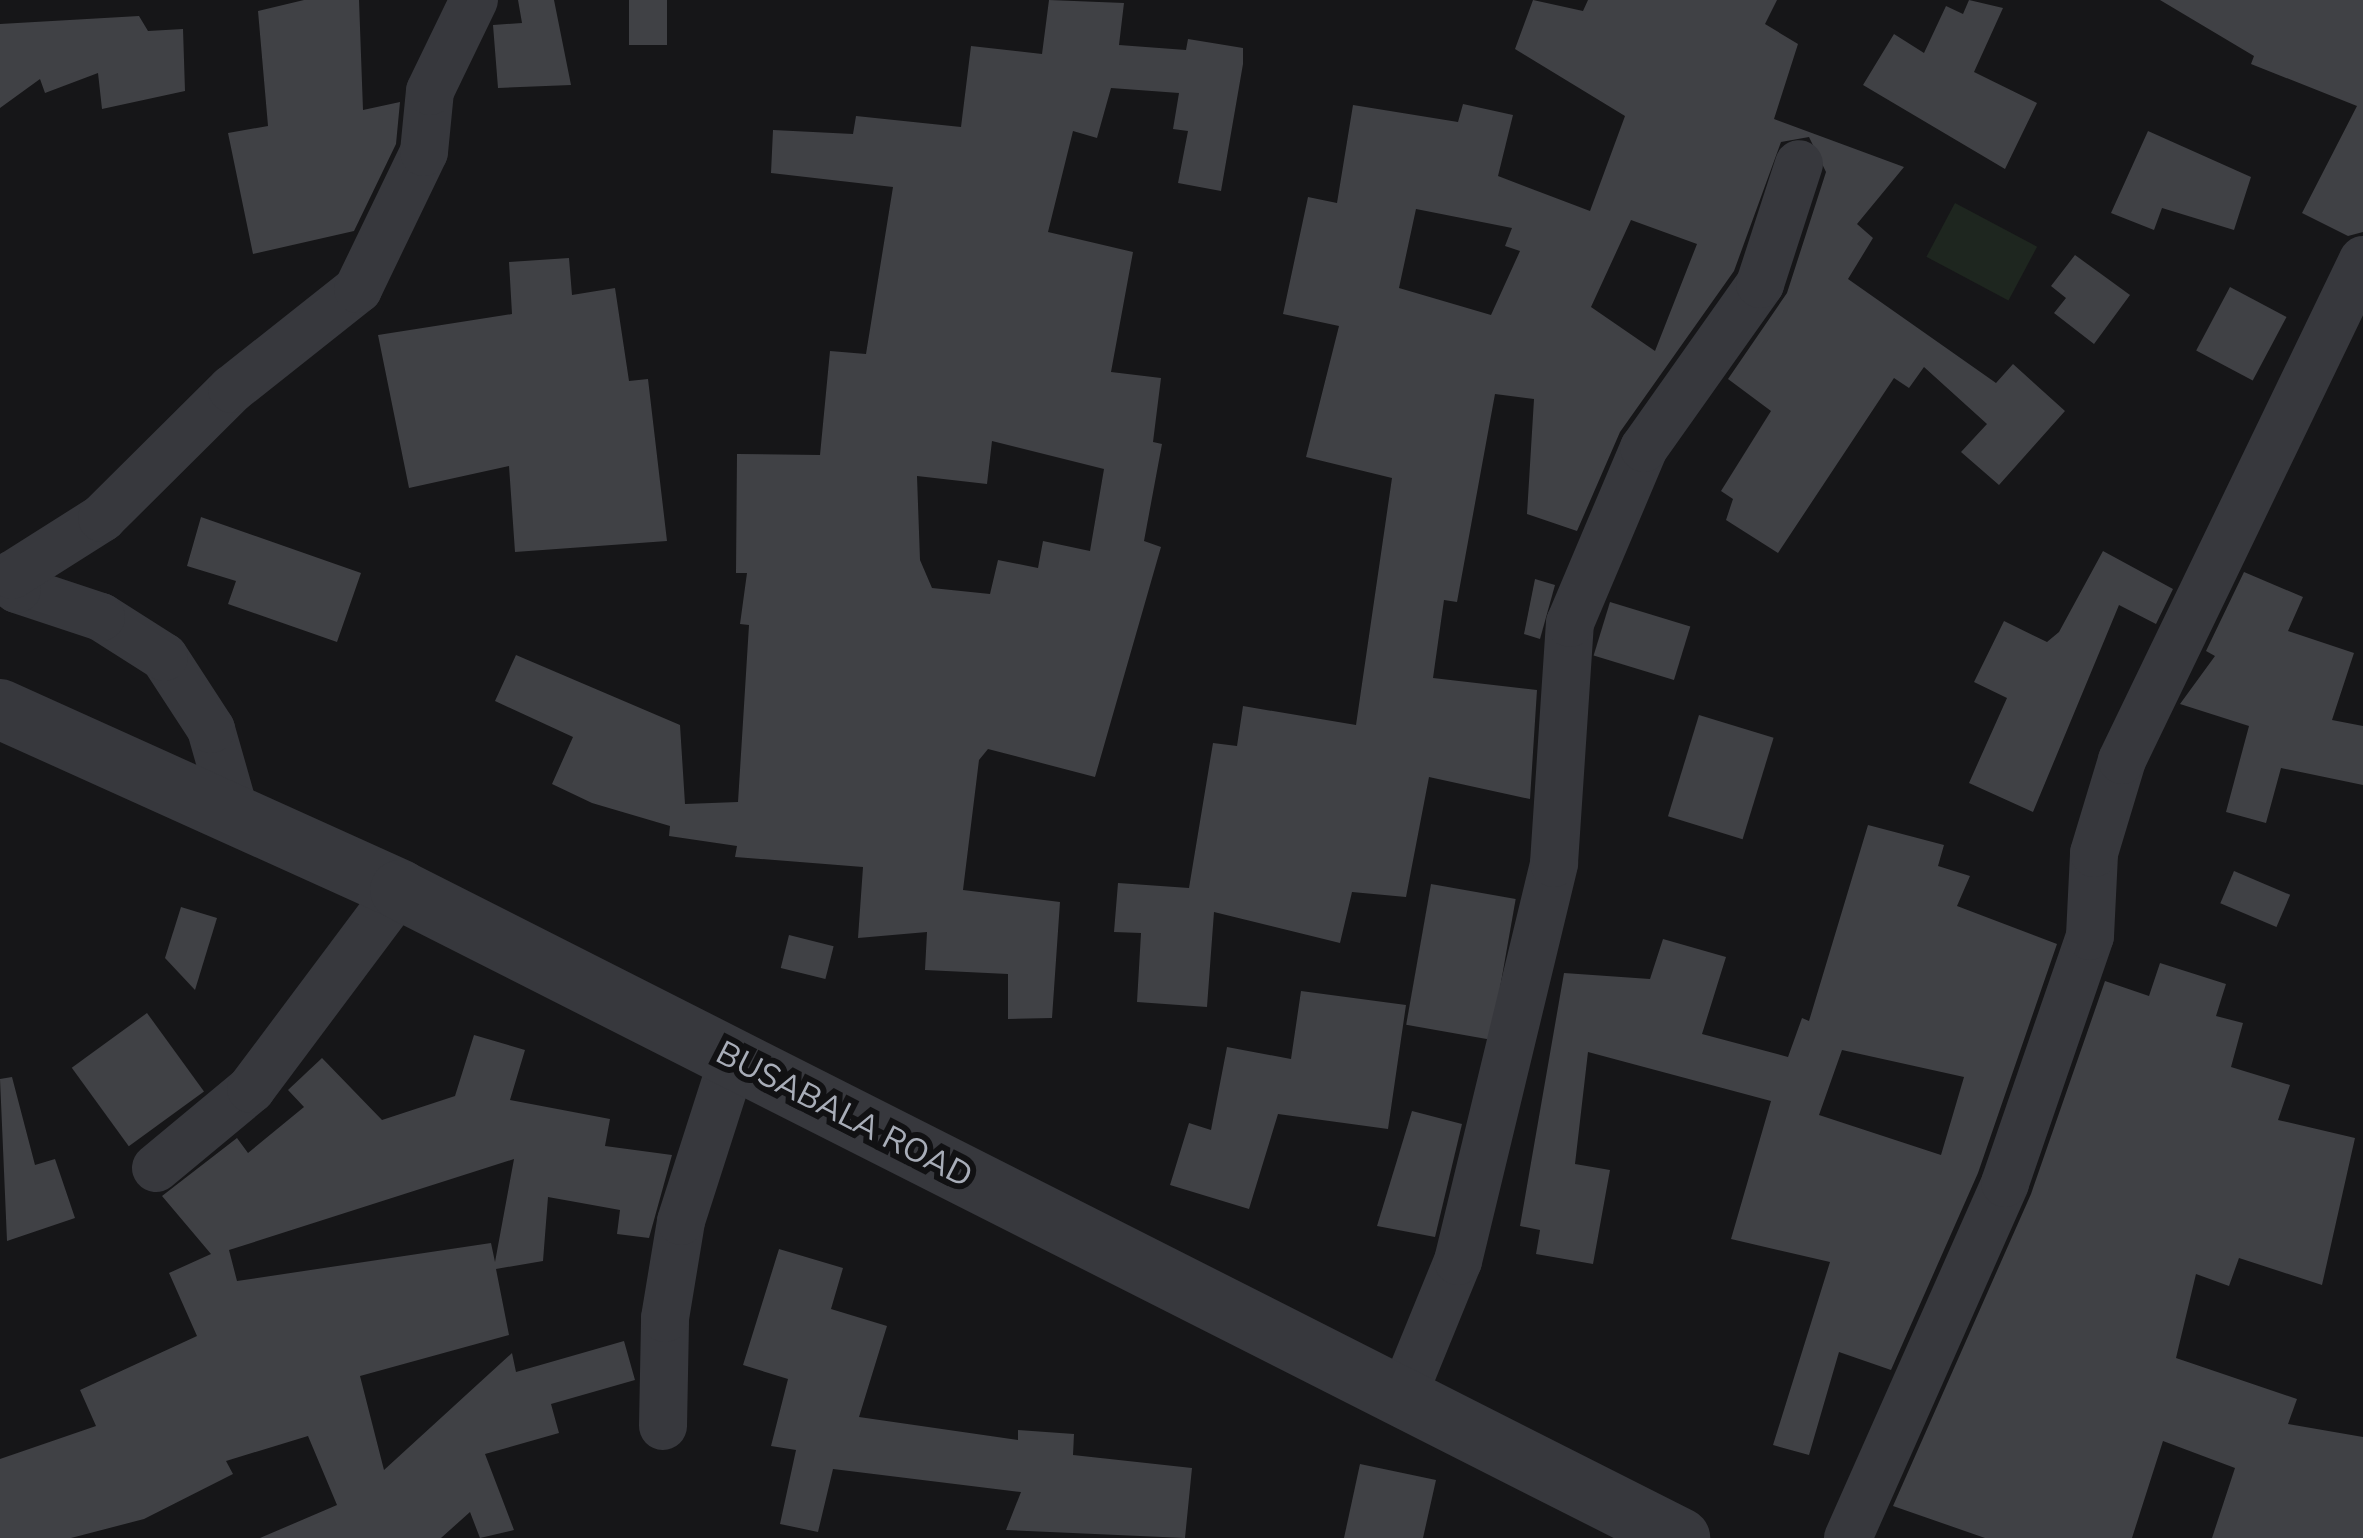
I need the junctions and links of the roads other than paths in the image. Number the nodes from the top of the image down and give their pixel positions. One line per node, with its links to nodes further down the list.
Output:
1 (474, 0): 5 (street)
2 (1799, 164): 9 (street)
3 (2363, 260): 12 (street)
4 (0, 710): 5 (street, BUSABALA ROAD)
5 (234, 809): 6 (street, BUSABALA ROAD)
6 (400, 890): 7 (street, BUSABALA ROAD); 8 (street)
7 (733, 1059): 9 (street, BUSABALA ROAD); 10 (street)
8 (156, 1168)
9 (1402, 1398): 11 (street, BUSABALA ROAD)
10 (663, 1426)
11 (1681, 1538)
12 (1848, 1538)

